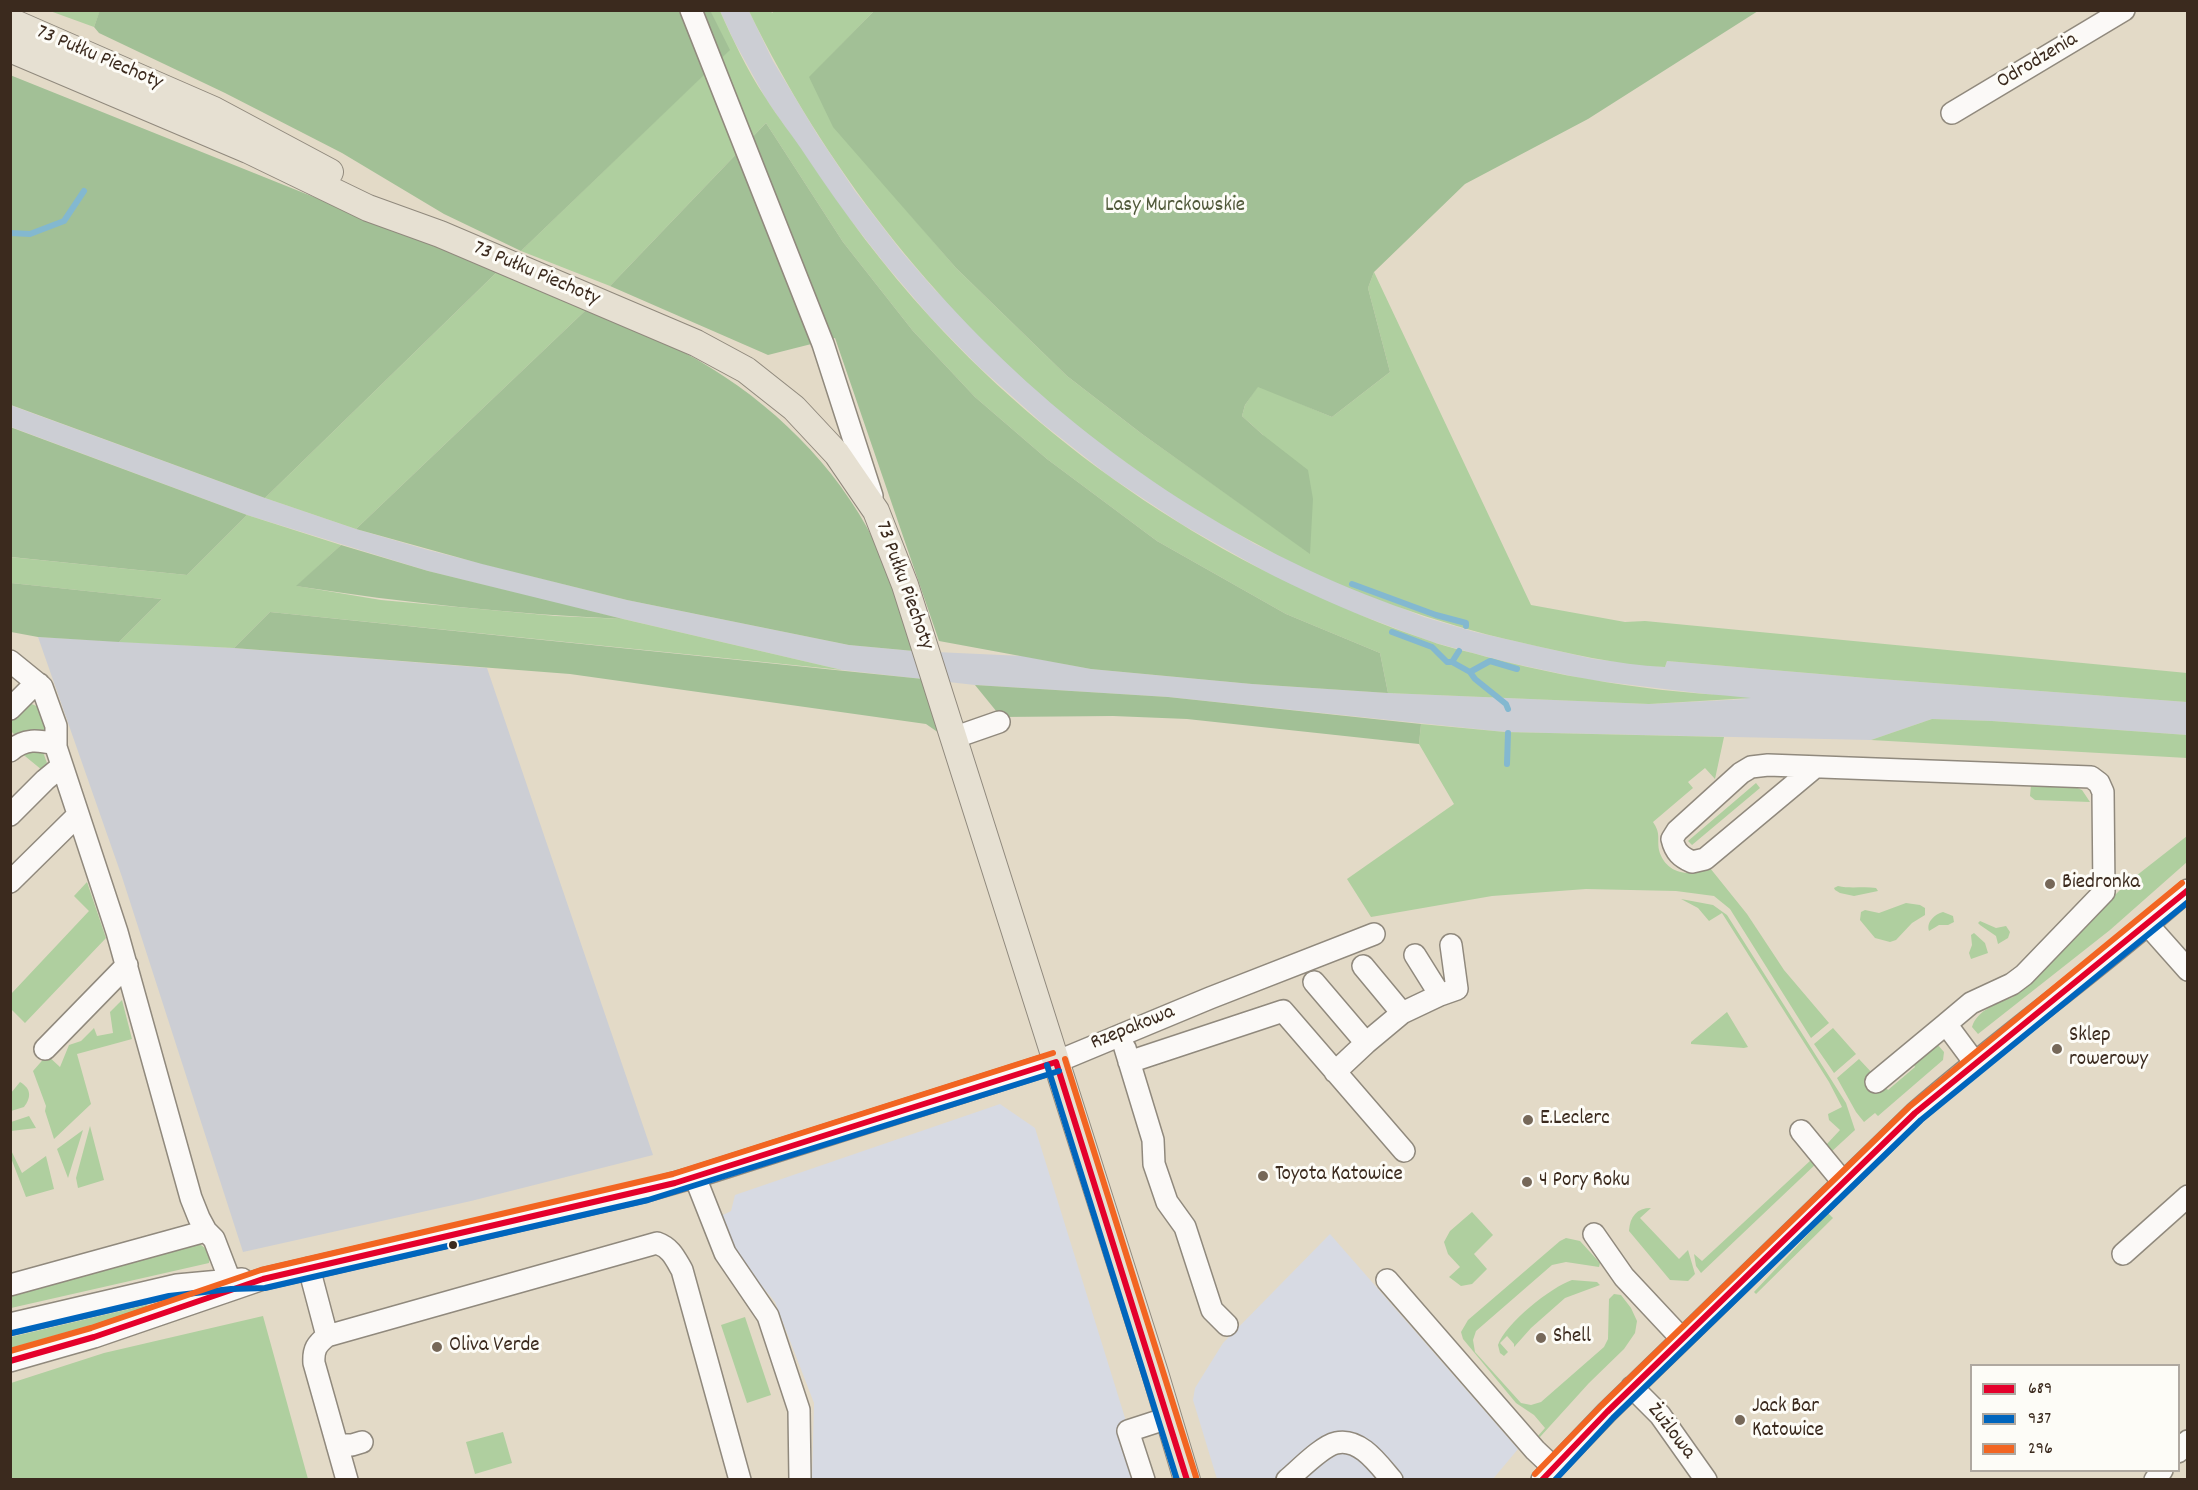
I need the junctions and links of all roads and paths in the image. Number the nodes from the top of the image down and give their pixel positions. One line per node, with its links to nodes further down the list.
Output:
1 (691, 10): 7 (street)
2 (2124, 10): 5 (street, Odrodzenia)
3 (10, 21): 6 (main road, 73 Pułku Piechoty)
4 (10, 49): 6 (main road, 73 Pułku Piechoty)
5 (1952, 113)
6 (440, 234): 7 (main road, 73 Pułku Piechoty)
7 (876, 511): 12 (main road, 73 Pułku Piechoty)
8 (10, 661): 9 (street)
9 (39, 684): 10 (street); 13 (street)
10 (10, 709)
11 (999, 722): 12 (street)
12 (953, 738): 35 (main road, 73 Pułku Piechoty)
13 (56, 744): 14 (street); 15 (street)
14 (10, 751)
15 (62, 766): 17 (street); 18 (street)
16 (1814, 768): 16 (street); 31 (street)
17 (10, 814)
18 (78, 815): 19 (street); 25 (street)
19 (10, 882)
20 (2187, 890): 21 (street)
21 (2148, 925): 27 (street); 37 (street)
22 (1374, 934): 32 (street, Rzepakowa)
23 (1451, 945): 29 (street)
24 (1415, 955): 29 (street)
25 (127, 964): 34 (street); 45 (street)
26 (1363, 966): 30 (street)
27 (2187, 970)
28 (1314, 982): 33 (street)
29 (1440, 995): 30 (street)
30 (1402, 1013): 33 (street)
31 (1946, 1024): 37 (street); 39 (street)
32 (1121, 1034): 35 (street, Rzepakowa); 36 (street)
33 (1366, 1043): 38 (street)
34 (45, 1049)
35 (1056, 1062): 42 (street, Rzepakowa); 59 (main road, 73 Pułku Piechoty)
36 (1130, 1062): 38 (street); 54 (street)
37 (1975, 1063): 43 (street)
38 (1335, 1072): 41 (street)
39 (1876, 1082)
40 (1801, 1131): 43 (street)
41 (1404, 1151)
42 (695, 1177): 48 (street, Rzepakowa); 65 (street)
43 (1843, 1182): 56 (street)
44 (2187, 1196): 47 (street)
45 (206, 1230): 49 (street); 52 (street)
46 (1593, 1234): 56 (street)
47 (2123, 1254)
48 (309, 1268): 50 (street, Rzepakowa); 55 (street)
49 (229, 1278): 50 (street, Rzepakowa); 53 (street, Rzepakowa)
50 (264, 1279): 57 (street, Rzepakowa)
51 (1387, 1280): 62 (street)
52 (10, 1285)
53 (10, 1324)
54 (1227, 1325)
55 (327, 1336): 61 (street); 64 (street)
56 (1682, 1339): 58 (street)
57 (10, 1361)
58 (1632, 1387): 62 (street); 70 (street, Żużlowa)
59 (1168, 1418): 66 (street); 67 (main road, 73 Pułku Piechoty)
60 (362, 1442): 61 (street)
61 (337, 1444): 63 (street)
62 (1548, 1473)
63 (347, 1479)
64 (740, 1479)
65 (800, 1479)
66 (1144, 1479)
67 (1186, 1479)
68 (1287, 1479): 69 (street)
69 (1392, 1479)
70 (1706, 1479)

